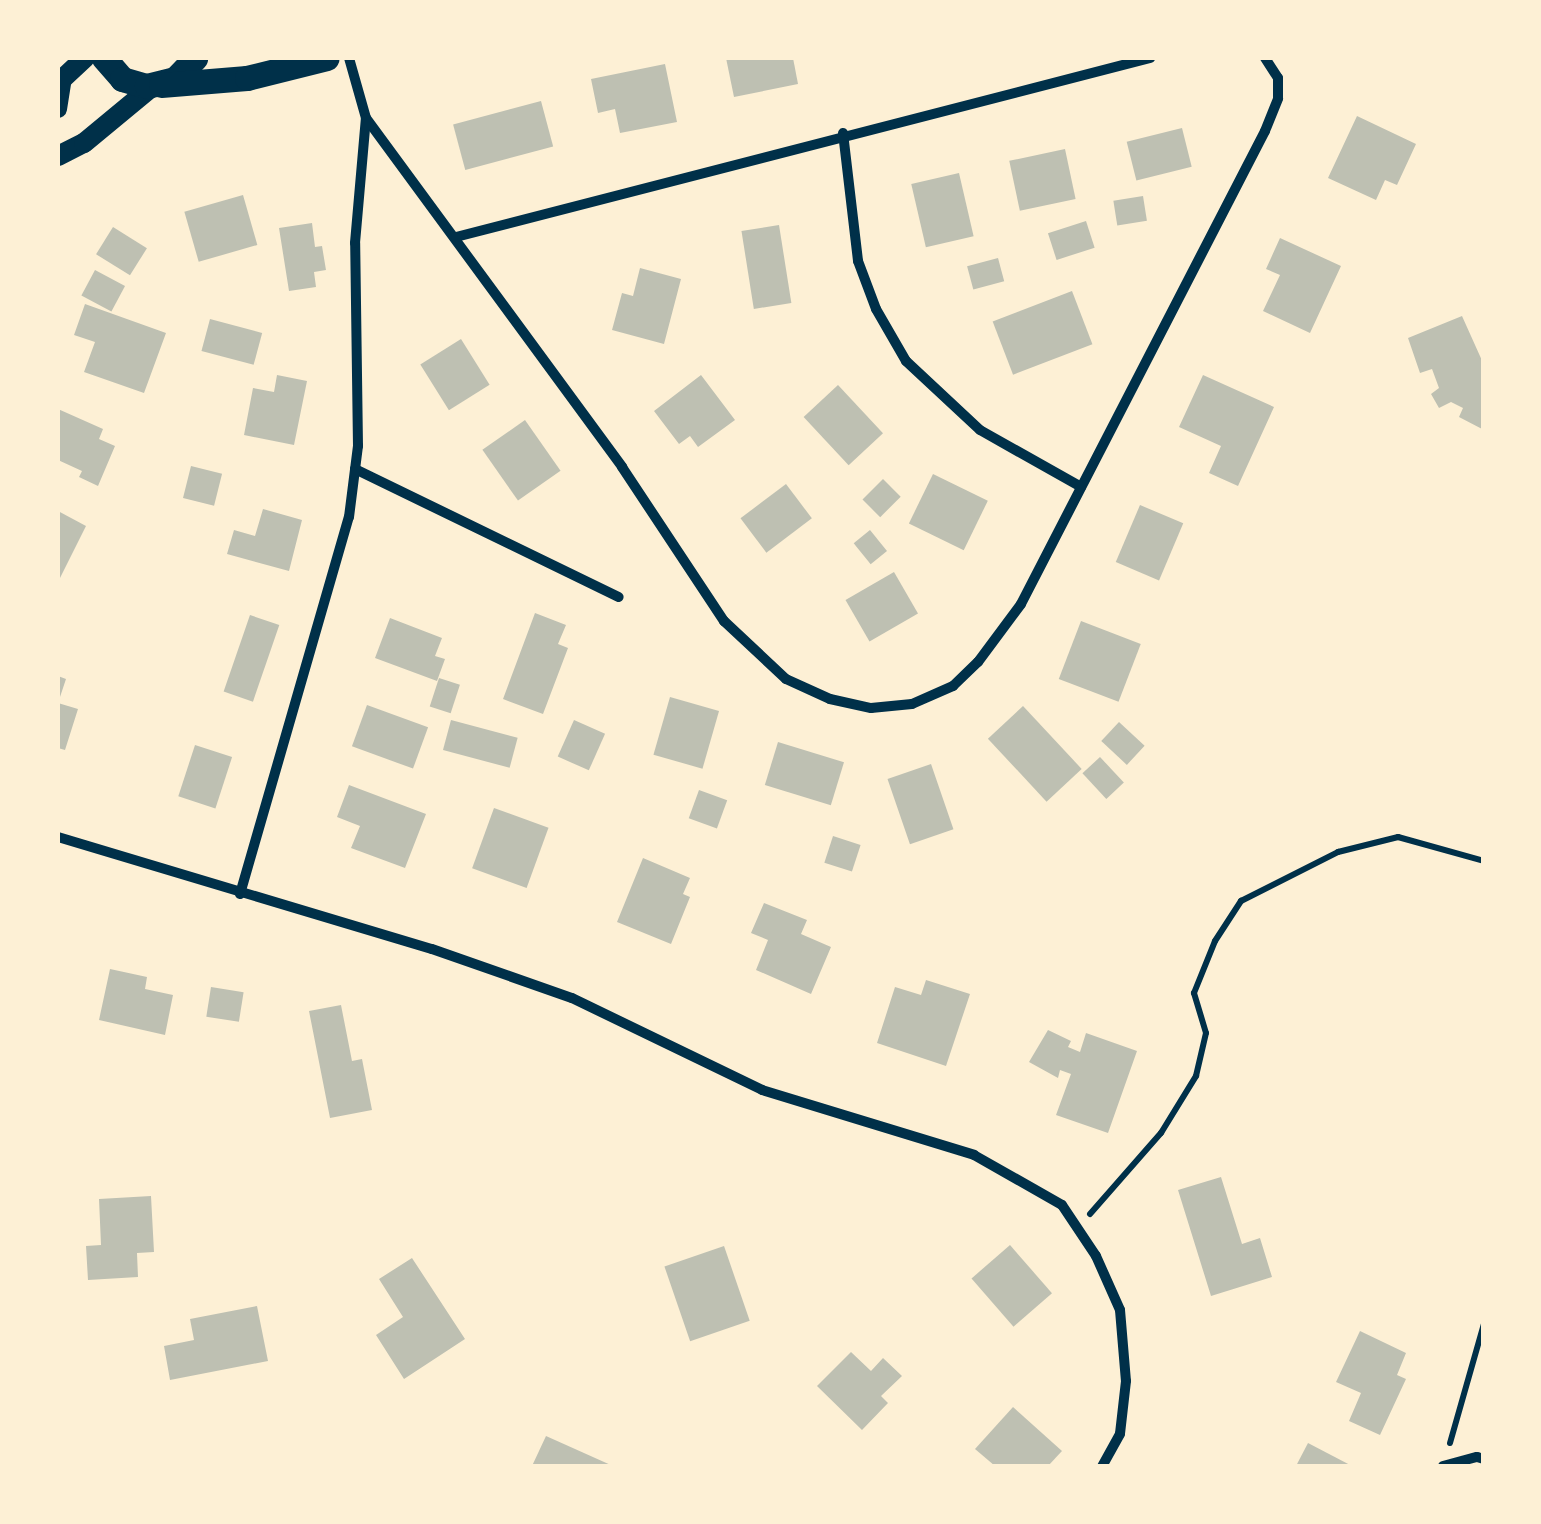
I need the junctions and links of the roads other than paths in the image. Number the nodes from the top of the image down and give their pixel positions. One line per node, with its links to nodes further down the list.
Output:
1 (85, 58): 8 (main road)
2 (104, 58): 9 (main road)
3 (194, 58): 9 (main road)
4 (327, 58): 9 (main road)
5 (349, 58): 11 (street)
6 (1150, 58): 12 (street)
7 (1268, 60): 16 (street)
8 (60, 81): 10 (street)
9 (157, 86): 13 (main road)
10 (58, 109)
11 (366, 118): 14 (street); 15 (street)
12 (843, 133): 14 (street); 16 (street)
13 (58, 156)
14 (456, 237): 16 (street)
15 (355, 469): 17 (street); 19 (street)
16 (1081, 487)
17 (618, 597)
18 (58, 837): 19 (street)
19 (240, 894): 21 (street)
20 (1484, 1459): 22 (street)
21 (1102, 1466)
22 (1443, 1466)

